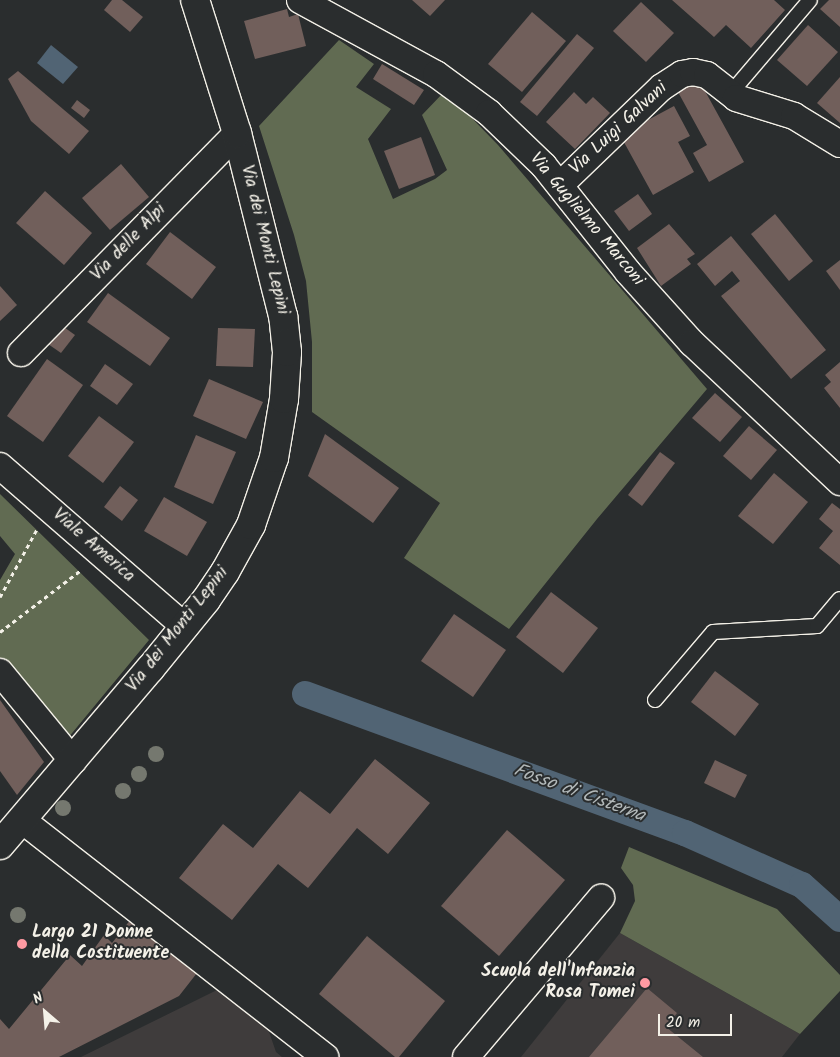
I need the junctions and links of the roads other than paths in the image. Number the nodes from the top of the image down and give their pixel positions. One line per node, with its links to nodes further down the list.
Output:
1 (195, 0): 5 (street, Via dei Monti Lepini)
2 (300, 0): 7 (street, Via Guglielmo Marconi)
3 (810, 0): 4 (lane)
4 (730, 94): 6 (street, Via Luigi Galvani); 7 (street, Via Luigi Galvani)
5 (237, 133): 8 (street, Via delle Alpi); 12 (street, Via dei Monti Lepini)
6 (840, 144)
7 (560, 185): 10 (street, Via Guglielmo Marconi)
8 (21, 353)
9 (0, 466): 12 (street, Viale America)
10 (840, 482)
11 (840, 599): 14 (lane)
12 (185, 626): 15 (street, Via dei Monti Lepini)
13 (0, 672): 15 (street)
14 (656, 700)
15 (72, 761): 16 (street, Via dei Monti Lepini)
16 (22, 820): 17 (street, Via dei Monti Lepini); 19 (street)
17 (0, 845)
18 (601, 898): 20 (street)
19 (325, 1057)
20 (466, 1057)

